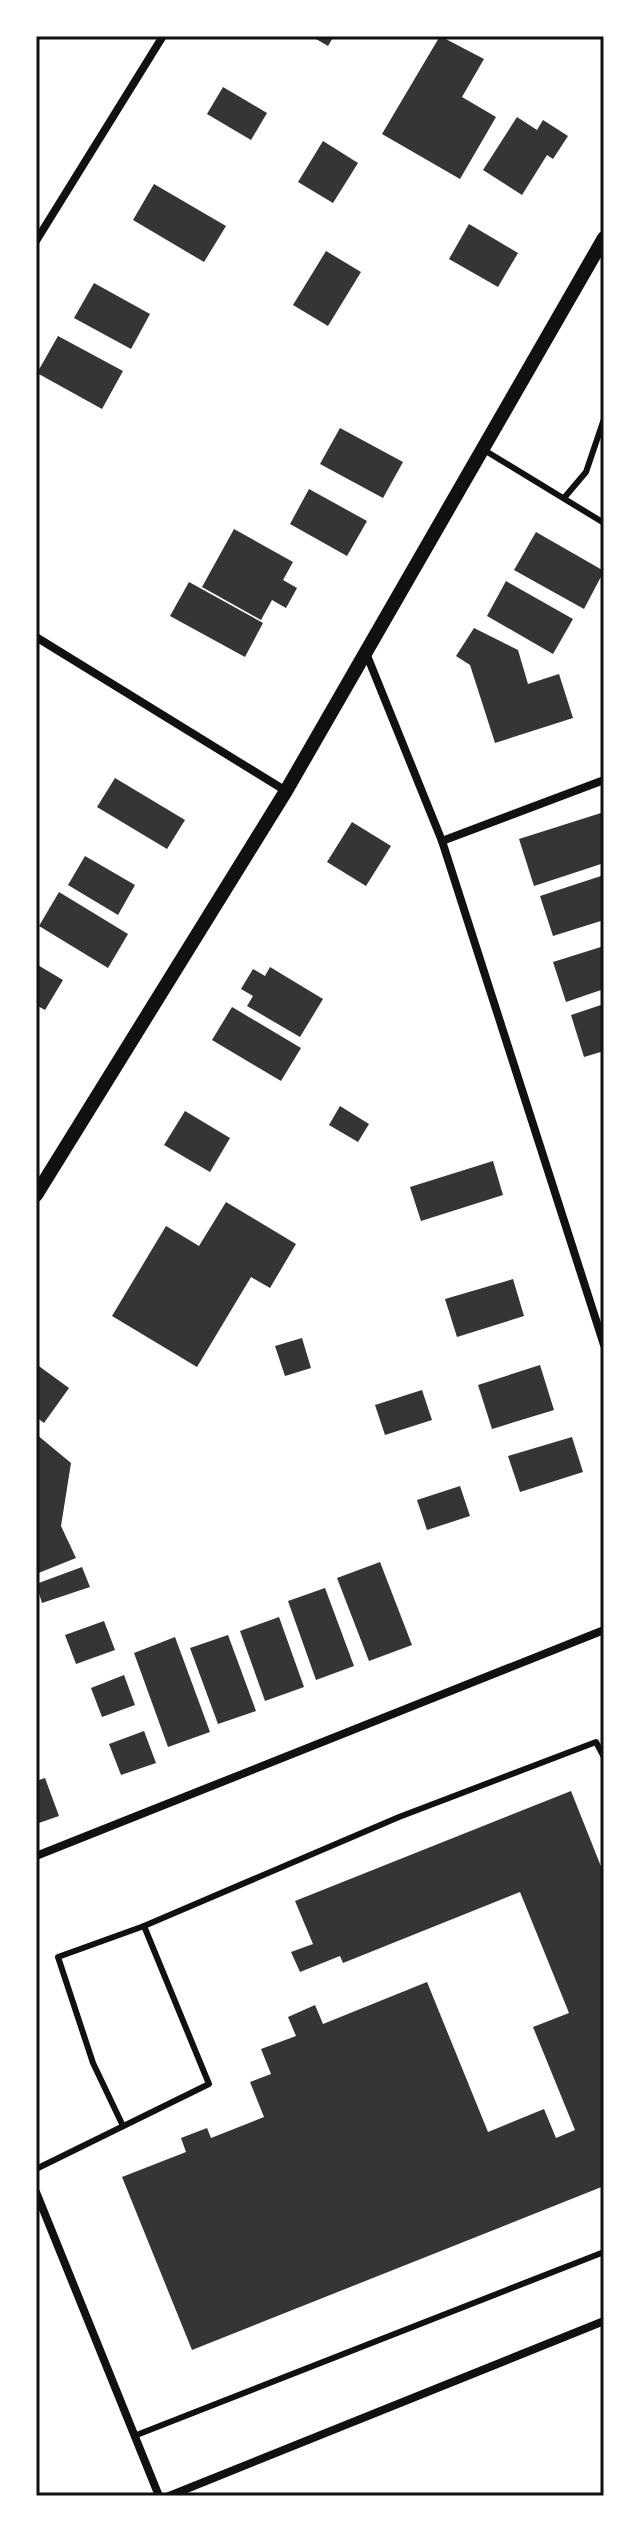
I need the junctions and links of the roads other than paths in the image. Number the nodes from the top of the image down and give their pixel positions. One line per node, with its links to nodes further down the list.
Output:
1 (163, 36): 3 (street)
2 (604, 238): 5 (street)
3 (36, 241)
4 (604, 419): 6 (lane)
5 (484, 450): 6 (lane); 9 (street)
6 (564, 498): 7 (lane)
7 (604, 523)
8 (36, 637): 11 (street)
9 (366, 653): 11 (street); 12 (street)
10 (604, 780): 12 (street)
11 (286, 791): 13 (street)
12 (442, 841): 14 (street)
13 (36, 1195)
14 (604, 1345)
15 (604, 1630): 17 (street)
16 (604, 1757): 18 (lane)
17 (36, 1856)
18 (144, 1926): 19 (lane); 19 (lane)
19 (123, 2126): 20 (lane)
20 (36, 2169)
21 (36, 2192): 24 (street)
22 (604, 2252): 24 (lane)
23 (604, 2321): 26 (street)
24 (134, 2436): 25 (street)
25 (159, 2496)
26 (169, 2496)

